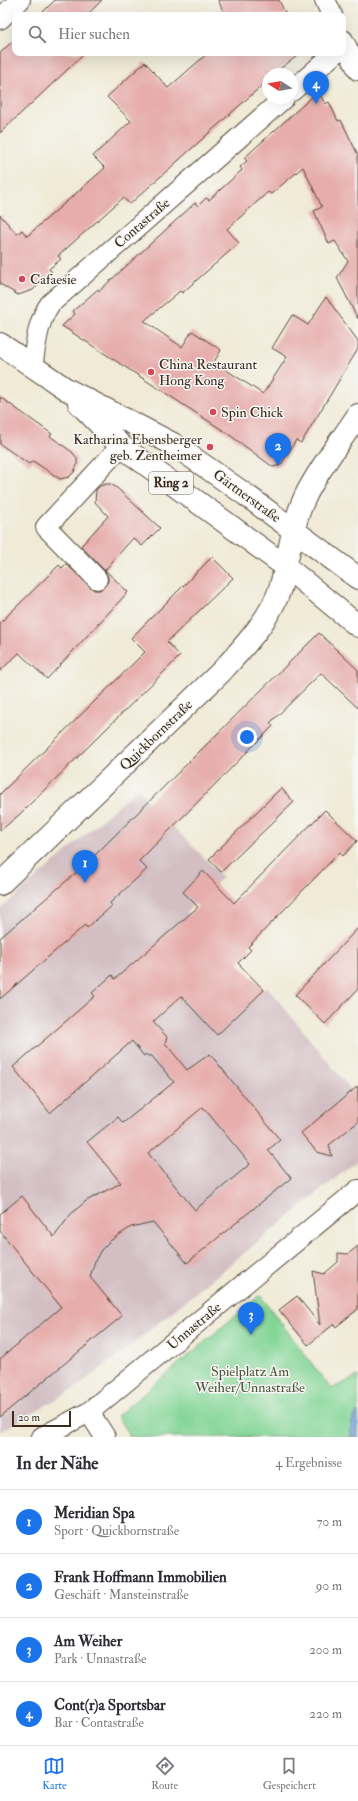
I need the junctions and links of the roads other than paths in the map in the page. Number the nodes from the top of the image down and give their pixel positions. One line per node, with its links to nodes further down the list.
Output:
1 (20, 0): 4 (street)
2 (325, 0): 3 (street)
3 (331, 12)
4 (0, 19)
5 (346, 52): 7 (street)
6 (331, 56): 8 (street)
7 (358, 70)
8 (298, 86)
9 (277, 104): 11 (street, Contastraße)
10 (0, 344): 11 (main road, Gärtnerstraße / Ring 2)
11 (32, 366): 12 (main road, Gärtnerstraße / Ring 2)
12 (66, 389): 14 (main road, Gärtnerstraße / Ring 2); 15 (main road, Gärtnerstraße / Ring 2)
13 (358, 415): 15 (main road, Quickbornstraße)
14 (121, 446): 16 (main road, Gärtnerstraße / Ring 2); 18 (street)
15 (294, 530): 16 (main road, Quickbornstraße); 17 (main road, Gärtnerstraße / Ring 2)
16 (286, 566): 19 (main road, Gärtnerstraße / Ring 2); 20 (main road, Quickbornstraße)
17 (358, 578)
18 (97, 579)
19 (358, 626)
20 (0, 884)
21 (358, 1190): 22 (street, Unnastraße)
22 (90, 1412): 23 (street, Unnastraße); 24 (street)
23 (42, 1437)
24 (105, 1437)

